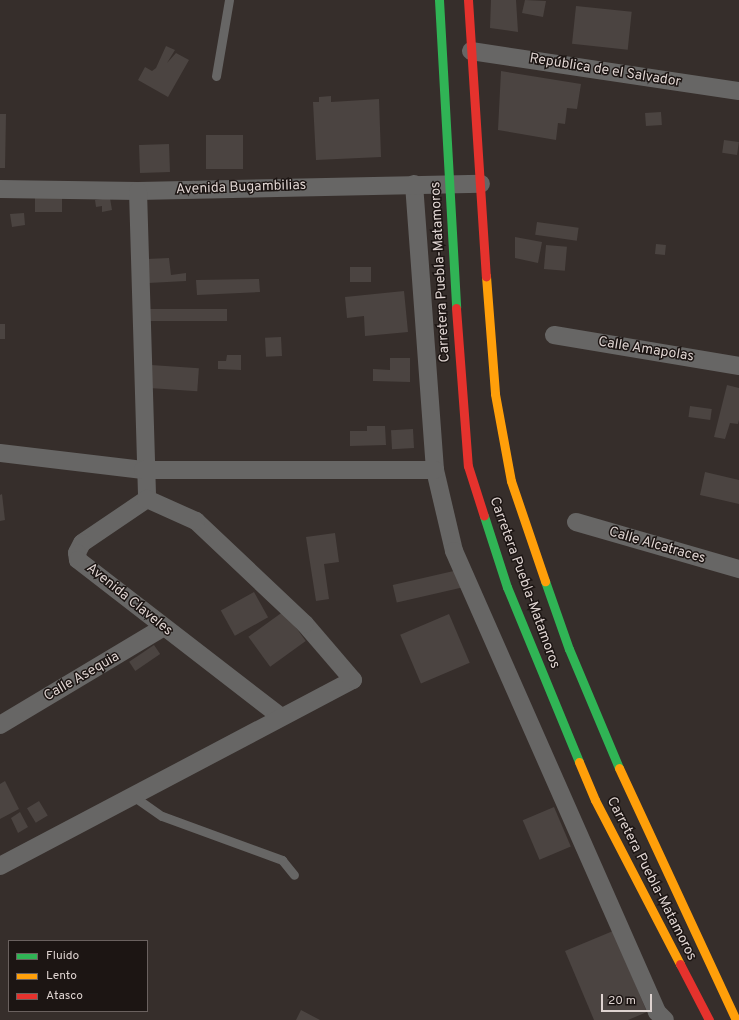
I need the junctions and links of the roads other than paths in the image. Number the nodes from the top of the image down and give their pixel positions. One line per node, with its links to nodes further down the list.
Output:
1 (229, 0): 5 (lane)
2 (439, 0): 8 (main road, Carretera Puebla-Matamoros)
3 (468, 0): 4 (main road, Carretera Puebla-Matamoros)
4 (471, 51): 6 (street, República de el Salvador); 9 (main road, Carretera Puebla-Matamoros)
5 (216, 76)
6 (739, 91)
7 (414, 184): 8 (street, Avenida Bugambilias); 11 (street, Avenida Bugambilias); 16 (street)
8 (451, 184): 9 (street, Avenida Bugambilias); 27 (main road, Carretera Puebla-Matamoros)
9 (481, 184): 28 (main road, Carretera Puebla-Matamoros)
10 (0, 189): 11 (street, Avenida Bugambilias)
11 (138, 191): 15 (street)
12 (554, 335): 13 (street, Calle Amapolas)
13 (739, 366)
14 (0, 453): 15 (street)
15 (144, 470): 16 (street); 17 (street)
16 (435, 470): 26 (street)
17 (147, 499): 20 (street, Avenida Claveles); 21 (street)
18 (576, 522): 19 (street, Calle Alcatraces)
19 (739, 569)
20 (162, 628): 21 (street, Avenida Claveles); 22 (street, Calle Asequia)
21 (280, 716): 23 (street)
22 (0, 725)
23 (133, 796): 24 (street); 25 (lane)
24 (1, 862)
25 (294, 876)
26 (665, 1020)
27 (709, 1020)
28 (736, 1020)

